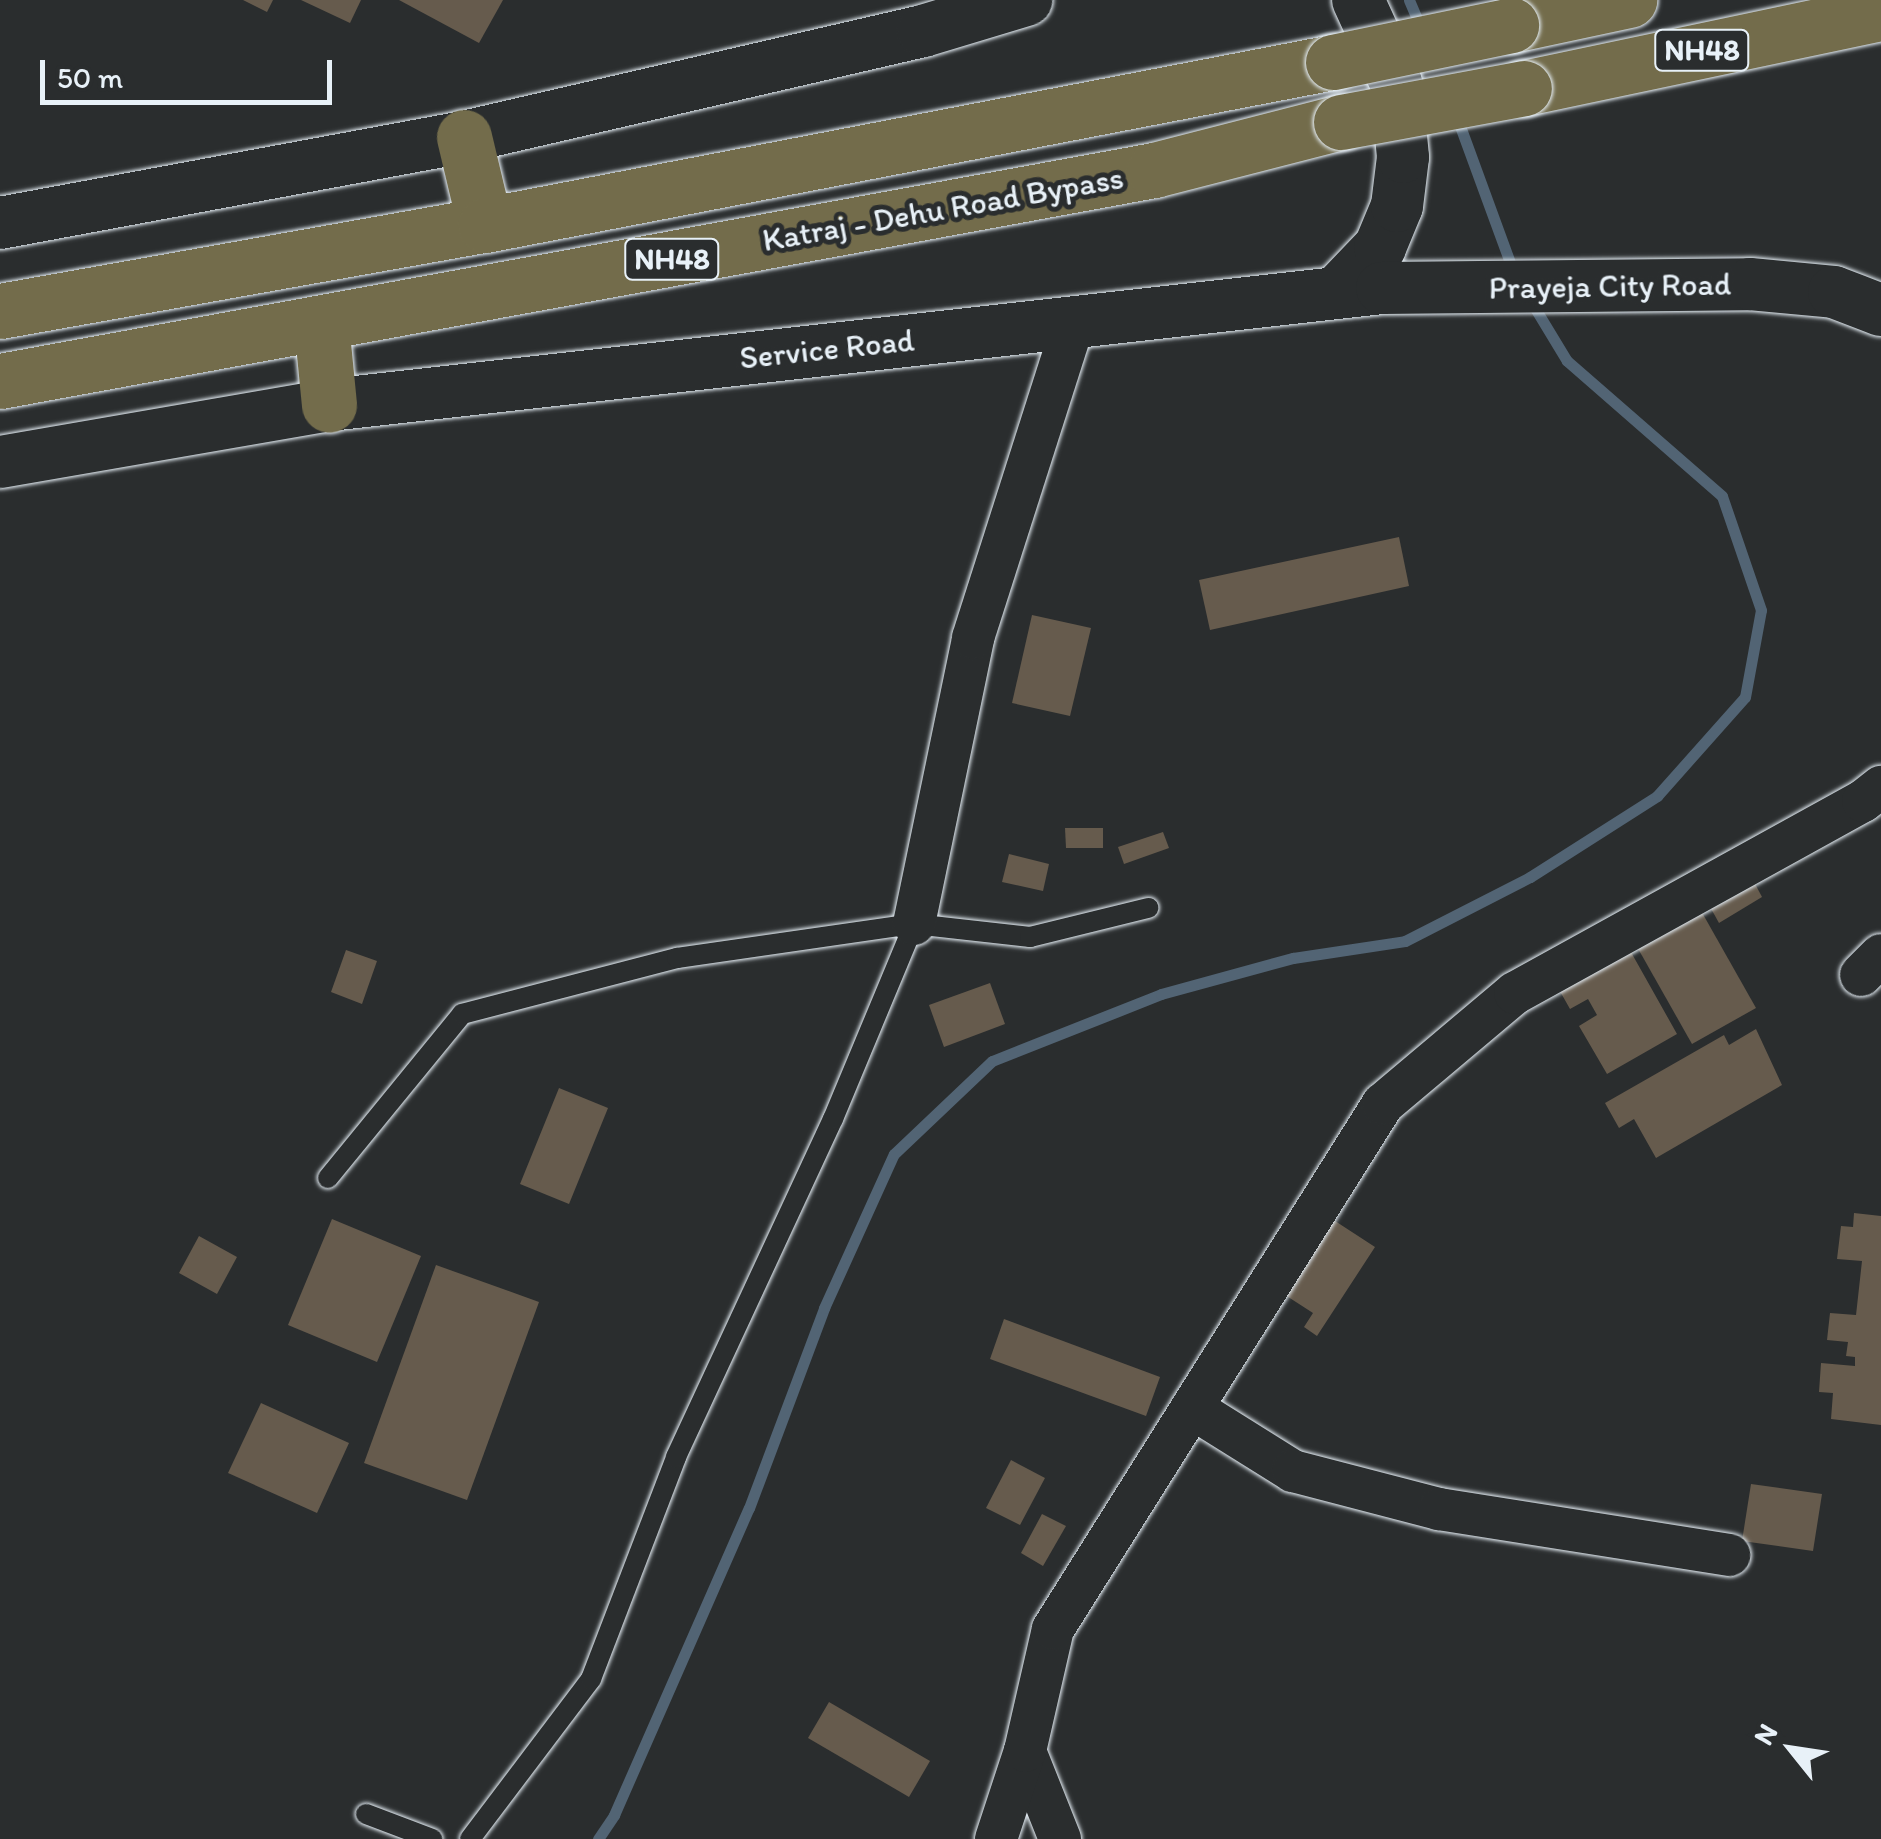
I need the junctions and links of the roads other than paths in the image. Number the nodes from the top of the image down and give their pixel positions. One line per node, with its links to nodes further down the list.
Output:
1 (1026, 0): 5 (street)
2 (1358, 0): 8 (street)
3 (1630, 0): 7 (highway, Katraj - Dehu Road Bypass / NH48, bridge)
4 (1881, 13): 12 (highway, Katraj - Dehu Road Bypass / NH48, bridge)
5 (464, 136): 6 (street); 7 (highway)
6 (0, 223)
7 (485, 225): 9 (highway, Katraj - Dehu Road Bypass / NH48)
8 (1336, 293): 10 (street, Prayeja City Road); 11 (street, Service Road)
9 (0, 310)
10 (1881, 310)
11 (1074, 322): 14 (street, Service Road); 18 (street)
12 (321, 323): 13 (highway, Katraj - Dehu Road Bypass / NH48); 14 (highway)
13 (0, 381)
14 (329, 405): 15 (street, Service Road)
15 (0, 462)
16 (1881, 786): 20 (street)
17 (1148, 908): 18 (lane)
18 (914, 924): 19 (lane); 25 (lane)
19 (328, 1178)
20 (1192, 1408): 21 (street); 22 (street)
21 (1728, 1555)
22 (1025, 1750): 26 (street); 27 (street)
23 (366, 1814): 24 (lane)
24 (432, 1839)
25 (470, 1839)
26 (996, 1839)
27 (1060, 1839)

